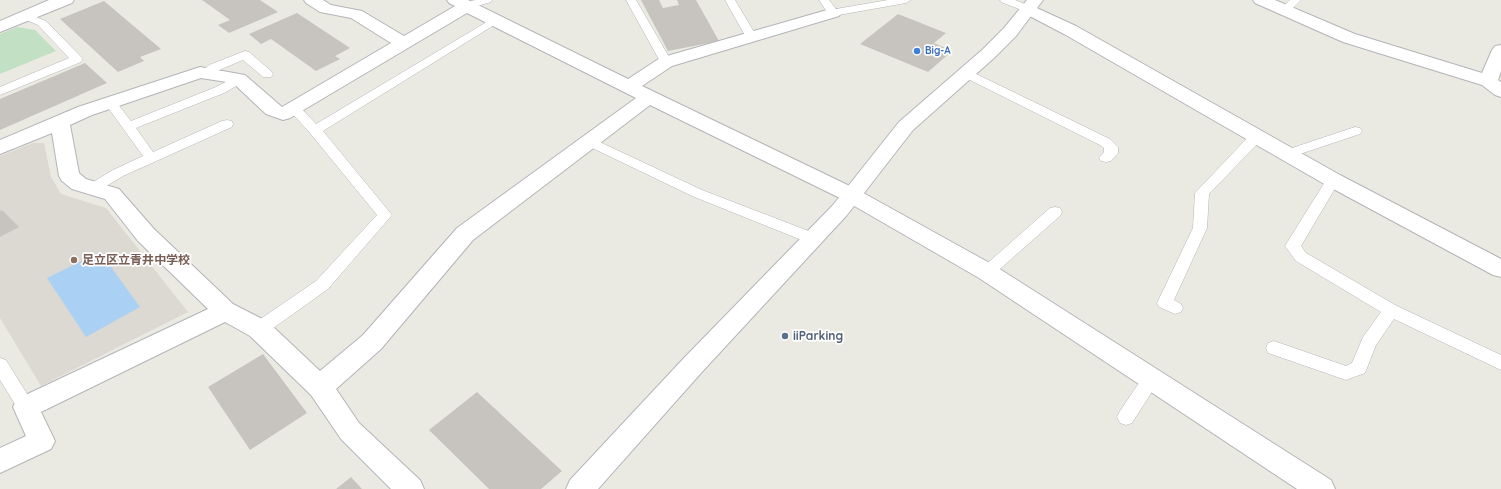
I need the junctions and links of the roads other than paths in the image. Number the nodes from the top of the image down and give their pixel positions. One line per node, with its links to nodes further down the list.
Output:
1 (66, 0): 12 (street)
2 (312, 0): 15 (street)
3 (631, 0): 17 (lane)
4 (730, 0): 14 (lane)
5 (906, 0): 11 (lane)
6 (1005, 0): 9 (lane)
7 (1261, 0): 10 (street)
8 (470, 2): 13 (street); 15 (street)
9 (1032, 5): 19 (street); 33 (street)
10 (1291, 5): 22 (street)
11 (828, 6): 14 (street)
12 (10, 20): 24 (lane)
13 (495, 20): 23 (street); 31 (lane)
14 (751, 37): 17 (street)
15 (404, 43): 27 (street)
16 (1501, 50): 22 (street)
17 (666, 62): 23 (street)
18 (206, 73): 20 (lane); 21 (street); 26 (street)
19 (966, 73): 38 (lane); 41 (street)
20 (267, 74)
21 (239, 79): 27 (street); 30 (lane)
22 (1495, 86)
23 (629, 87): 25 (street)
24 (0, 91)
25 (649, 97): 34 (street); 41 (street)
26 (110, 102): 28 (street); 30 (lane)
27 (294, 108): 31 (lane)
28 (60, 122): 35 (street); 40 (street)
29 (227, 124): 37 (lane)
30 (128, 127): 37 (lane)
31 (315, 130): 49 (lane)
32 (1355, 131): 36 (lane)
33 (1257, 136): 36 (street); 46 (lane)
34 (590, 142): 43 (lane); 54 (street)
35 (0, 148)
36 (1288, 154): 39 (street)
37 (150, 158): 40 (lane)
38 (1106, 158)
39 (1333, 180): 44 (street); 47 (lane)
40 (93, 188): 48 (street)
41 (851, 195): 43 (street); 45 (street)
42 (1055, 212): 45 (lane)
43 (814, 239): 60 (street)
44 (1501, 269)
45 (988, 272): 53 (street)
46 (1175, 308)
47 (1391, 310): 50 (lane); 51 (lane)
48 (225, 311): 49 (street); 55 (street)
49 (259, 329): 54 (street)
50 (1274, 348)
51 (1501, 363)
52 (0, 365): 55 (lane)
53 (1151, 379): 56 (lane); 58 (street)
54 (320, 387): 59 (street)
55 (26, 407): 57 (street)
56 (1126, 417)
57 (0, 461)
58 (1308, 485)
59 (410, 489)
60 (580, 489)

